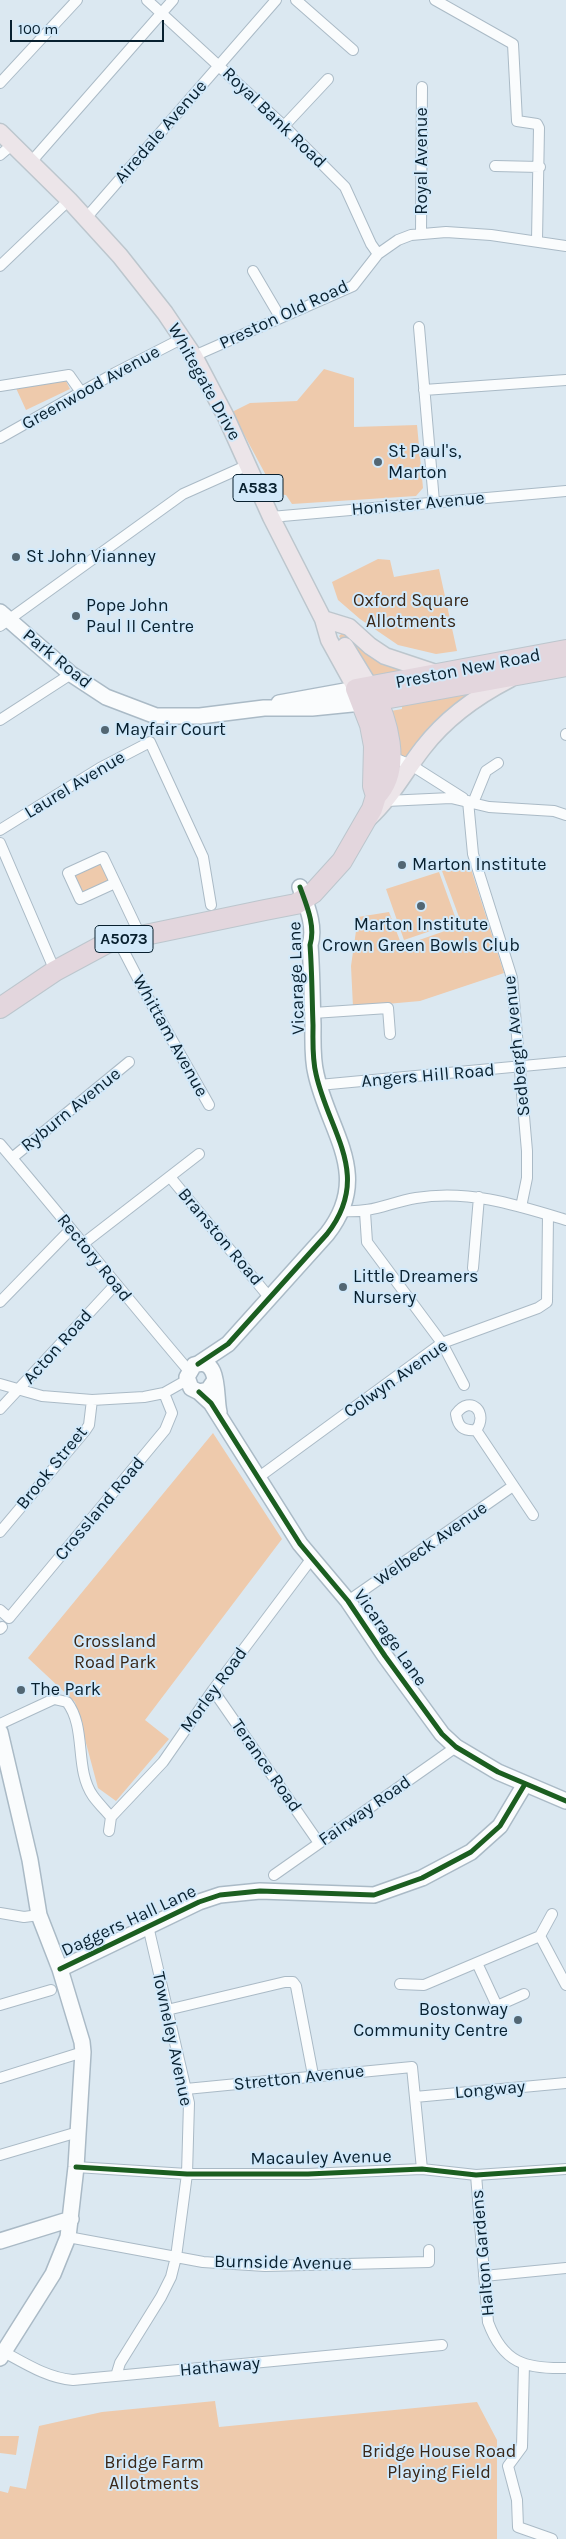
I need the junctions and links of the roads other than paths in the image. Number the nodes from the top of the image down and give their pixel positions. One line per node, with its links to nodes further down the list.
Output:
1 (76, 0): 11 (street)
2 (147, 0): 7 (street, Royal Bank Road)
3 (173, 0): 7 (street)
4 (276, 0): 9 (street, Airedale Avenue)
5 (296, 0): 8 (street)
6 (435, 0): 18 (street)
7 (161, 13): 9 (street, Royal Bank Road); 16 (street)
8 (353, 50)
9 (219, 65): 13 (street, Royal Bank Road); 20 (street, Airedale Avenue)
10 (328, 79): 13 (street)
11 (0, 83)
12 (422, 88): 21 (street, Royal Avenue)
13 (284, 126): 24 (street, Royal Bank Road)
14 (0, 132): 15 (main road, Whitegate Drive / A583)
15 (6, 149): 16 (main road, Whitegate Drive / A583)
16 (31, 162): 19 (main road, Whitegate Drive / A583)
17 (495, 166): 18 (street)
18 (540, 167): 22 (street)
19 (70, 200): 20 (main road, Whitegate Drive / A583); 25 (street)
20 (86, 218): 29 (main road, Whitegate Drive / A583)
21 (421, 234): 22 (street, Preston Old Road); 24 (street, Preston Old Road)
22 (537, 240): 23 (street, Preston Old Road)
23 (566, 246)
24 (378, 254): 27 (street, Preston Old Road)
25 (0, 266)
26 (253, 271): 27 (street)
27 (280, 317): 30 (street, Preston Old Road)
28 (419, 326): 33 (street)
29 (183, 338): 30 (main road, Whitegate Drive / A583); 34 (street, Greenwood Avenue)
30 (194, 356): 36 (main road, Whitegate Drive / A583)
31 (566, 380): 33 (street)
32 (0, 386): 34 (street)
33 (424, 390): 38 (street)
34 (81, 392): 35 (street, Greenwood Avenue)
35 (0, 438)
36 (248, 465): 39 (main road, Whitegate Drive / A583); 40 (street)
37 (566, 491): 38 (street, Honister Avenue)
38 (434, 502): 39 (street, Honister Avenue)
39 (271, 517): 41 (main road, Whitegate Drive / A583)
40 (3, 619): 43 (street, Park Road)
41 (323, 619): 44 (main road); 46 (main road, Whitegate Drive / A583)
42 (563, 653): 44 (highway, Preston New Road); 45 (highway, Preston New Road)
43 (71, 674): 46 (street, Park Road); 47 (street)
44 (441, 674): 46 (highway, Preston New Road)
45 (519, 675): 46 (highway, Preston New Road); 50 (main road, Preston New Road)
46 (366, 695): 48 (highway)
47 (0, 720)
48 (382, 756): 50 (street); 51 (highway)
49 (498, 763): 52 (street)
50 (410, 765): 51 (main road, Preston New Road); 52 (street)
51 (381, 798): 52 (street); 57 (highway)
52 (471, 802): 53 (street); 67 (street, Sedbergh Avenue)
53 (566, 815)
54 (0, 830): 58 (street, Laurel Avenue)
55 (0, 842): 61 (street)
56 (115, 883): 56 (street); 59 (street)
57 (298, 896): 59 (highway, A5073); 63 (street, Vicarage Lane)
58 (211, 905)
59 (140, 935): 60 (highway, A5073)
60 (118, 940): 61 (highway, A5073); 69 (street, Whittam Avenue)
61 (55, 971): 62 (highway, A5073)
62 (0, 1008)
63 (313, 1013): 64 (street); 68 (street, Vicarage Lane)
64 (390, 1034)
65 (130, 1062): 72 (street, Ryburn Avenue)
66 (566, 1062): 67 (street, Angers Hill Road)
67 (519, 1067): 68 (street, Angers Hill Road); 75 (street, Sedbergh Avenue)
68 (319, 1085): 76 (street, Vicarage Lane)
69 (209, 1104)
70 (0, 1144): 72 (street, Rectory Road)
71 (199, 1154): 73 (street)
72 (12, 1158): 80 (street, Rectory Road)
73 (170, 1176): 81 (street); 84 (street, Branston Road)
74 (479, 1197): 75 (street); 77 (street); 82 (street)
75 (521, 1207): 78 (street)
76 (342, 1211): 77 (street); 84 (street, Vicarage Lane)
77 (364, 1212): 86 (street)
78 (548, 1215): 79 (street); 86 (street, Colwyn Avenue)
79 (566, 1220)
80 (71, 1229): 81 (street, Rectory Road); 85 (street)
81 (84, 1243): 83 (street, Rectory Road)
82 (474, 1268)
83 (115, 1285): 88 (street, Rectory Road); 92 (street, Acton Road)
84 (269, 1297): 87 (street, Vicarage Lane)
85 (0, 1302)
86 (442, 1343): 91 (street); 99 (street, Colwyn Avenue)
87 (228, 1344): 88 (street, Vicarage Lane); 89 (street, Vicarage Lane)
88 (191, 1372): 89 (street); 93 (street, Vicarage Lane); 94 (street)
89 (215, 1377): 93 (street); 97 (street, Vicarage Lane)
90 (0, 1384): 92 (street)
91 (464, 1386)
92 (18, 1390): 95 (street); 96 (street, Acton Road)
93 (199, 1392): 97 (street, Vicarage Lane)
94 (164, 1393): 95 (street); 105 (street, Crossland Road)
95 (92, 1400): 102 (street, Brook Street)
96 (0, 1408)
97 (221, 1421): 99 (street, Vicarage Lane)
98 (476, 1430): 100 (street)
99 (258, 1477): 103 (street, Vicarage Lane)
100 (513, 1486): 101 (street); 104 (street, Welbeck Avenue)
101 (533, 1515)
102 (0, 1532)
103 (312, 1558): 104 (street, Vicarage Lane); 106 (street, Morley Road)
104 (348, 1601): 109 (street, Vicarage Lane)
105 (0, 1610)
106 (213, 1690): 112 (street, Morley Road); 114 (street, Terance Road)
107 (0, 1724): 112 (street)
108 (0, 1732): 118 (street)
109 (456, 1747): 110 (street, Vicarage Lane); 114 (street, Fairway Road)
110 (525, 1784): 111 (street, Vicarage Lane); 119 (street, Daggers Hall Lane)
111 (566, 1801)
112 (111, 1817): 113 (street)
113 (109, 1831)
114 (319, 1843): 115 (street, Fairway Road)
115 (274, 1874)
116 (0, 1913): 118 (street)
117 (552, 1914): 120 (street)
118 (39, 1915): 122 (street)
119 (148, 1926): 122 (street, Daggers Hall Lane); 128 (street, Towneley Avenue)
120 (540, 1936): 121 (street); 124 (street)
121 (477, 1963): 123 (street); 126 (street)
122 (60, 1969): 129 (street)
123 (400, 1984)
124 (566, 1985)
125 (51, 1990): 127 (street)
126 (524, 1994)
127 (0, 2005)
128 (167, 2010): 130 (street); 133 (street, Towneley Avenue)
129 (83, 2052): 131 (street); 135 (street)
130 (313, 2076): 133 (street, Stretton Avenue); 134 (street, Stretton Avenue)
131 (0, 2078)
132 (566, 2083): 134 (street, Longway)
133 (186, 2090): 140 (street, Towneley Avenue)
134 (415, 2097): 138 (street)
135 (78, 2132): 136 (street); 137 (street)
136 (0, 2155)
137 (76, 2168): 140 (street, Macauley Avenue); 142 (street)
138 (422, 2169): 140 (street, Macauley Avenue); 141 (street, Macauley Avenue)
139 (566, 2169): 141 (street, Macauley Avenue)
140 (187, 2174): 146 (street, Towneley Avenue)
141 (476, 2175): 148 (street, Halton Gardens)
142 (71, 2219): 143 (street); 144 (street)
143 (68, 2237): 146 (street, Burnside Avenue); 150 (street)
144 (0, 2241)
145 (428, 2250): 146 (street, Burnside Avenue)
146 (176, 2257): 153 (street, Towneley Avenue)
147 (566, 2268): 148 (street)
148 (484, 2276): 151 (street, Halton Gardens)
149 (442, 2345): 153 (street, Hathaway)
150 (1, 2356): 153 (street, Hathaway)
151 (524, 2364): 152 (street, Halton Gardens); 154 (street)
152 (566, 2368)
153 (116, 2376)
154 (552, 2539)

